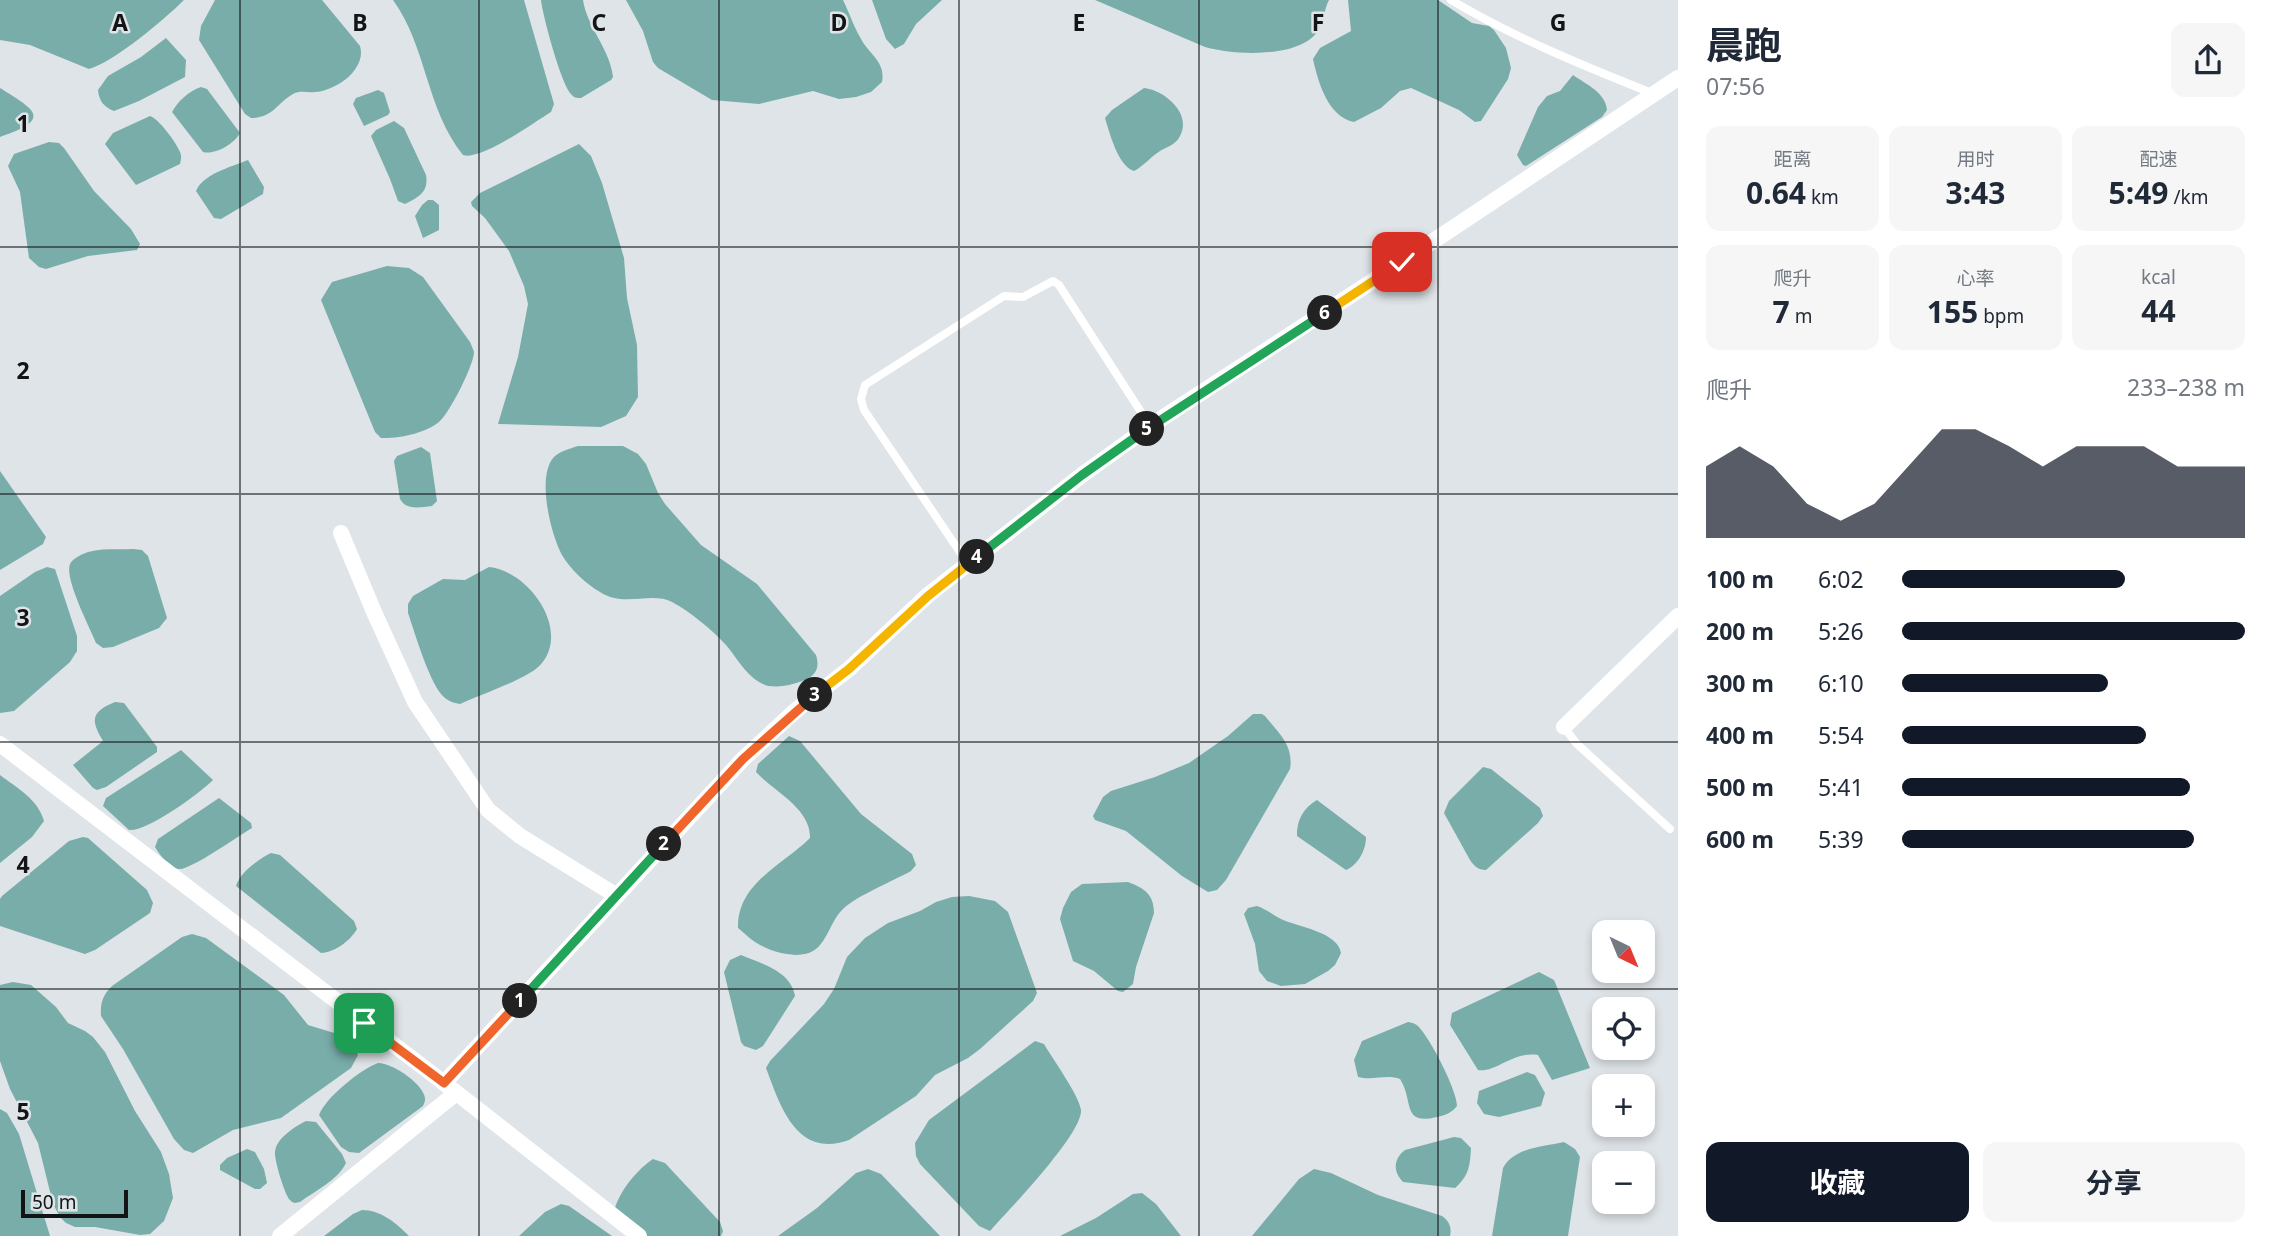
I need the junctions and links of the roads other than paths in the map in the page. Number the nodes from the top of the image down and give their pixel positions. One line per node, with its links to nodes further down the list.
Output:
1 (1451, 0): 3 (lane)
2 (1678, 78): 3 (street)
3 (1654, 94): 4 (street)
4 (1150, 426): 6 (street); 6 (lane)
5 (341, 533): 11 (street)
6 (968, 564): 11 (street)
7 (1678, 615): 8 (street)
8 (1564, 727): 10 (lane)
9 (0, 744): 12 (street)
10 (1670, 829)
11 (617, 896): 12 (street)
12 (450, 1088): 13 (street); 14 (street)
13 (280, 1236)
14 (639, 1236)

